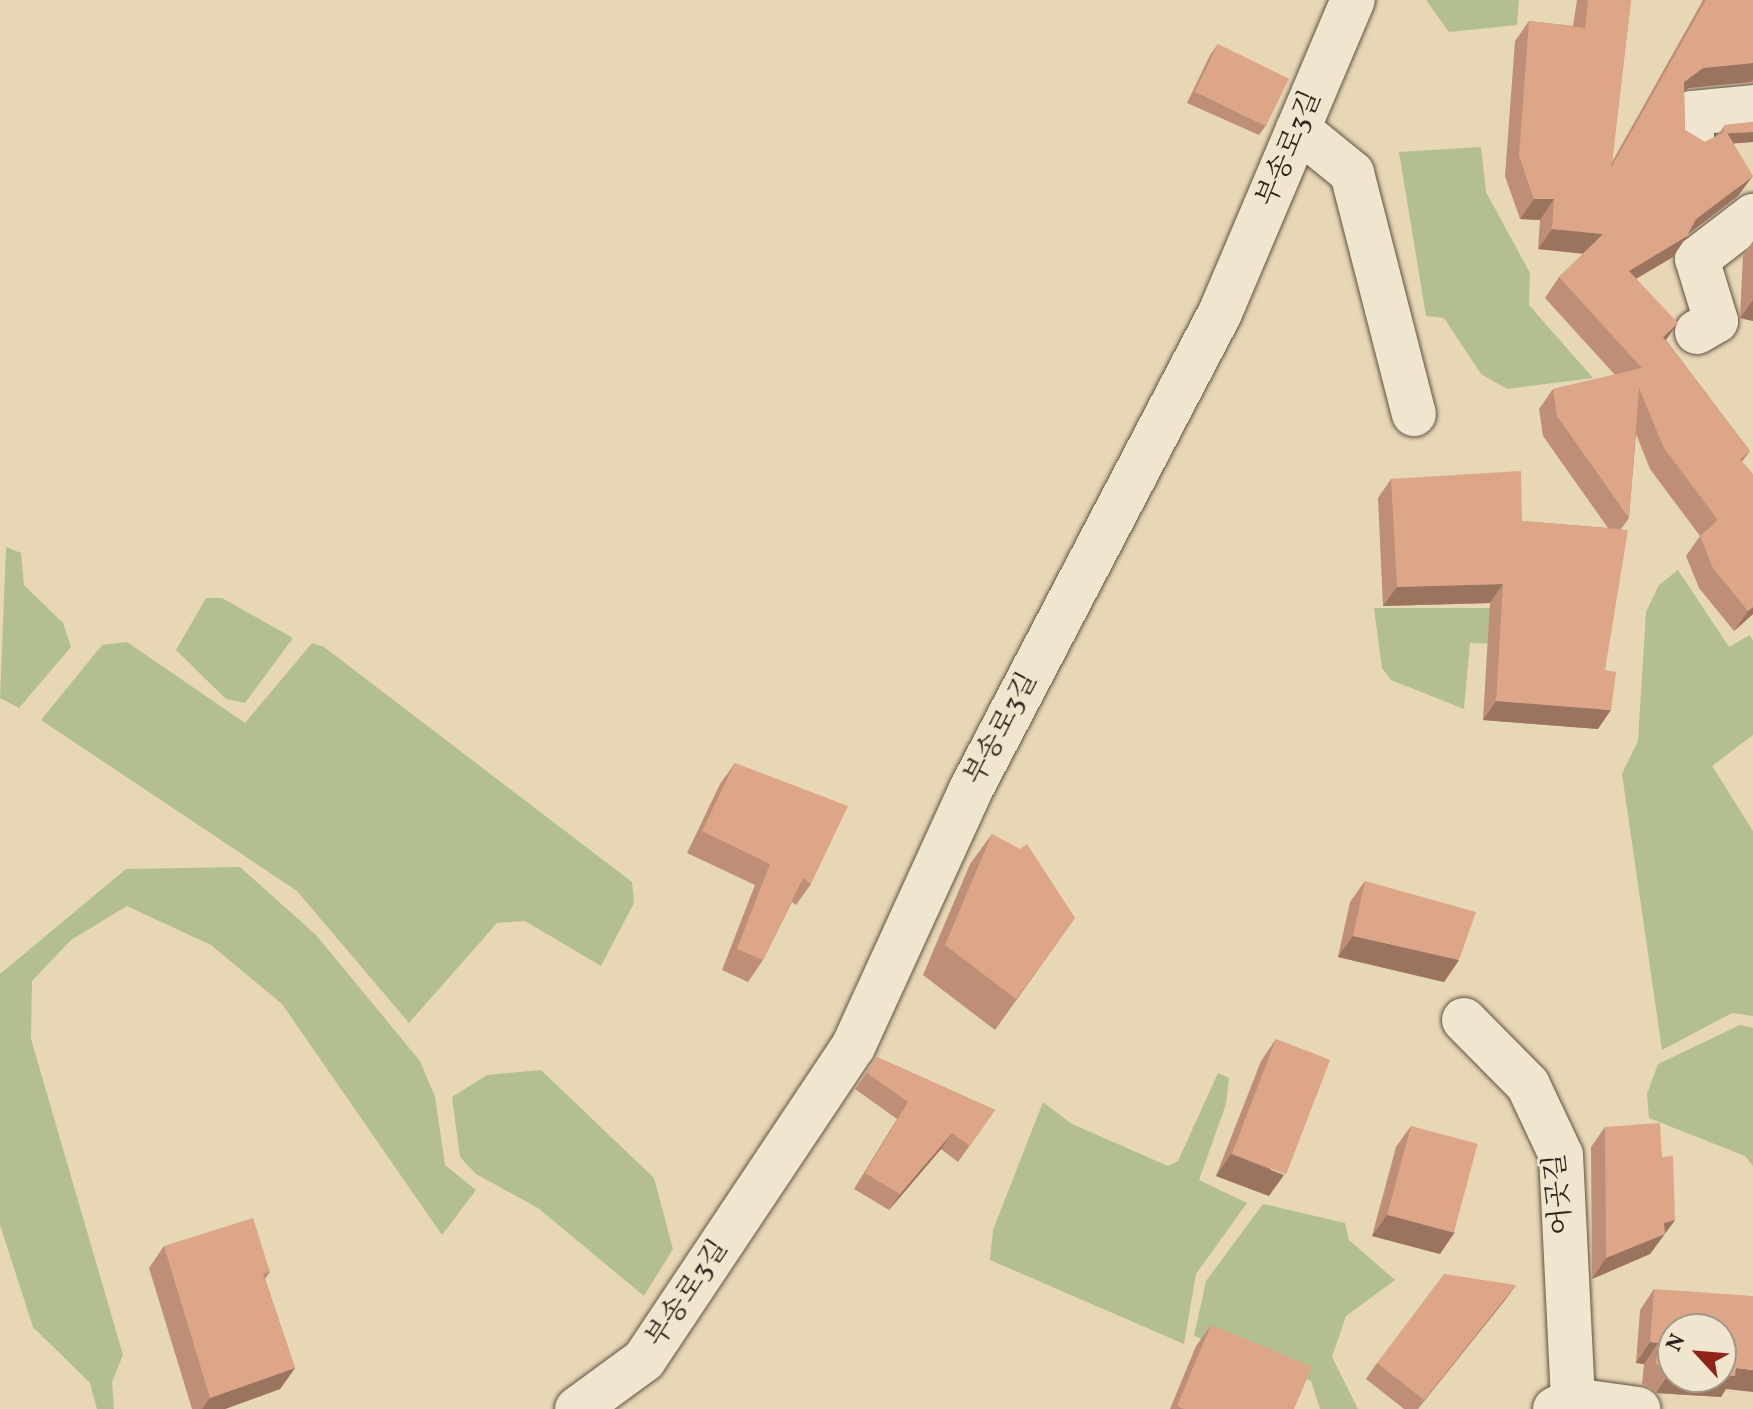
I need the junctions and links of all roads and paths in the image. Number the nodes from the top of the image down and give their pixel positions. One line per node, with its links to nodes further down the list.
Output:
1 (1353, 0): 3 (street, 부송로3길)
2 (1753, 107): 4 (street)
3 (1298, 129): 7 (street); 10 (street, 부송로3길)
4 (1692, 137)
5 (1753, 216): 6 (street)
6 (1697, 332)
7 (1414, 414)
8 (1464, 1020): 9 (street, 어곳길)
9 (1564, 1404): 11 (street, 어곳길)
10 (577, 1409)
11 (1638, 1409)

